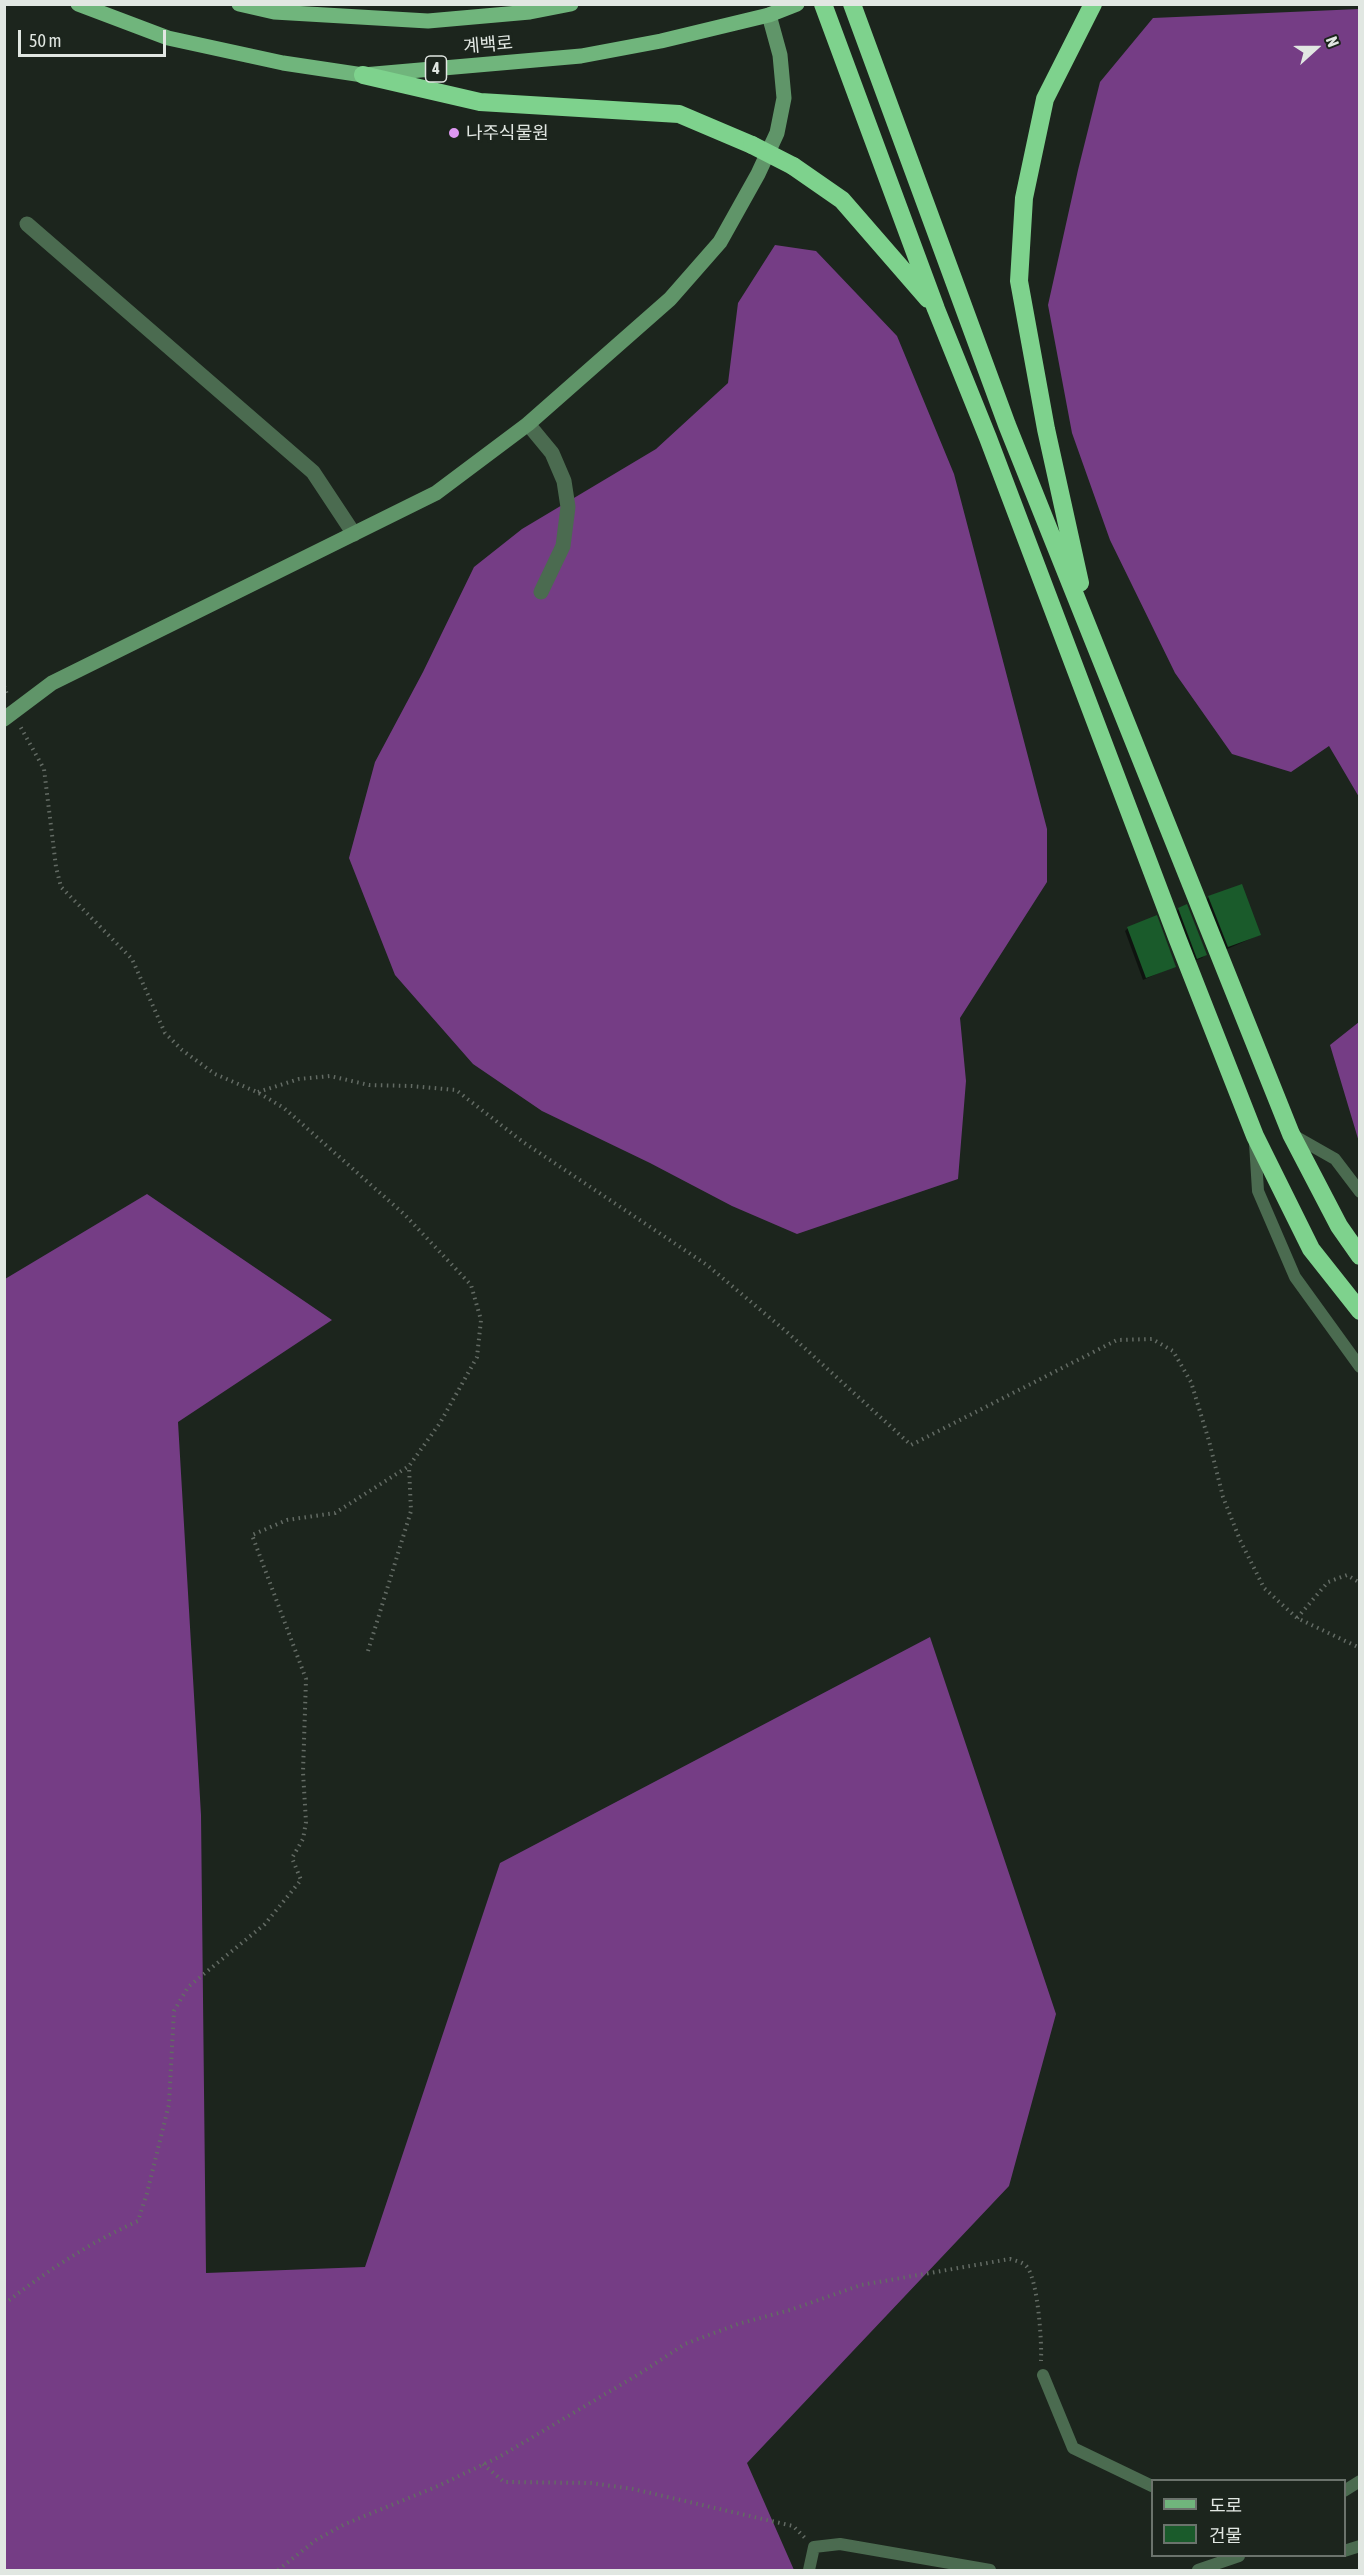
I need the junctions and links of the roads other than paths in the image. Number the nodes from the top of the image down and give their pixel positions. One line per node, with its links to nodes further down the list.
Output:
1 (78, 4): 9 (main road, 계백로 / 4)
2 (238, 4): 3 (main road, 계백로)
3 (571, 4)
4 (797, 4): 8 (main road, 계백로 / 4)
5 (823, 4): 11 (highway)
6 (852, 4): 15 (highway)
7 (1094, 4): 15 (highway)
8 (769, 15): 9 (main road, 계백로 / 4); 12 (street)
9 (363, 75): 11 (highway, bridge)
10 (27, 224): 13 (street)
11 (936, 309): 18 (highway)
12 (528, 424): 13 (street); 14 (street)
13 (354, 534): 16 (street)
14 (541, 592)
15 (1092, 635): 17 (highway)
16 (8, 715)
17 (1291, 1134): 19 (lane); 20 (highway)
18 (1255, 1136): 21 (highway); 22 (lane)
19 (1359, 1192)
20 (1359, 1256)
21 (1359, 1311)
22 (1359, 1366)
23 (1043, 2375): 25 (lane)
24 (1359, 2481): 26 (lane)
25 (1151, 2486)
26 (1346, 2490)
27 (1236, 2557): 30 (lane)
28 (810, 2571): 29 (lane)
29 (990, 2571)
30 (1198, 2571)

